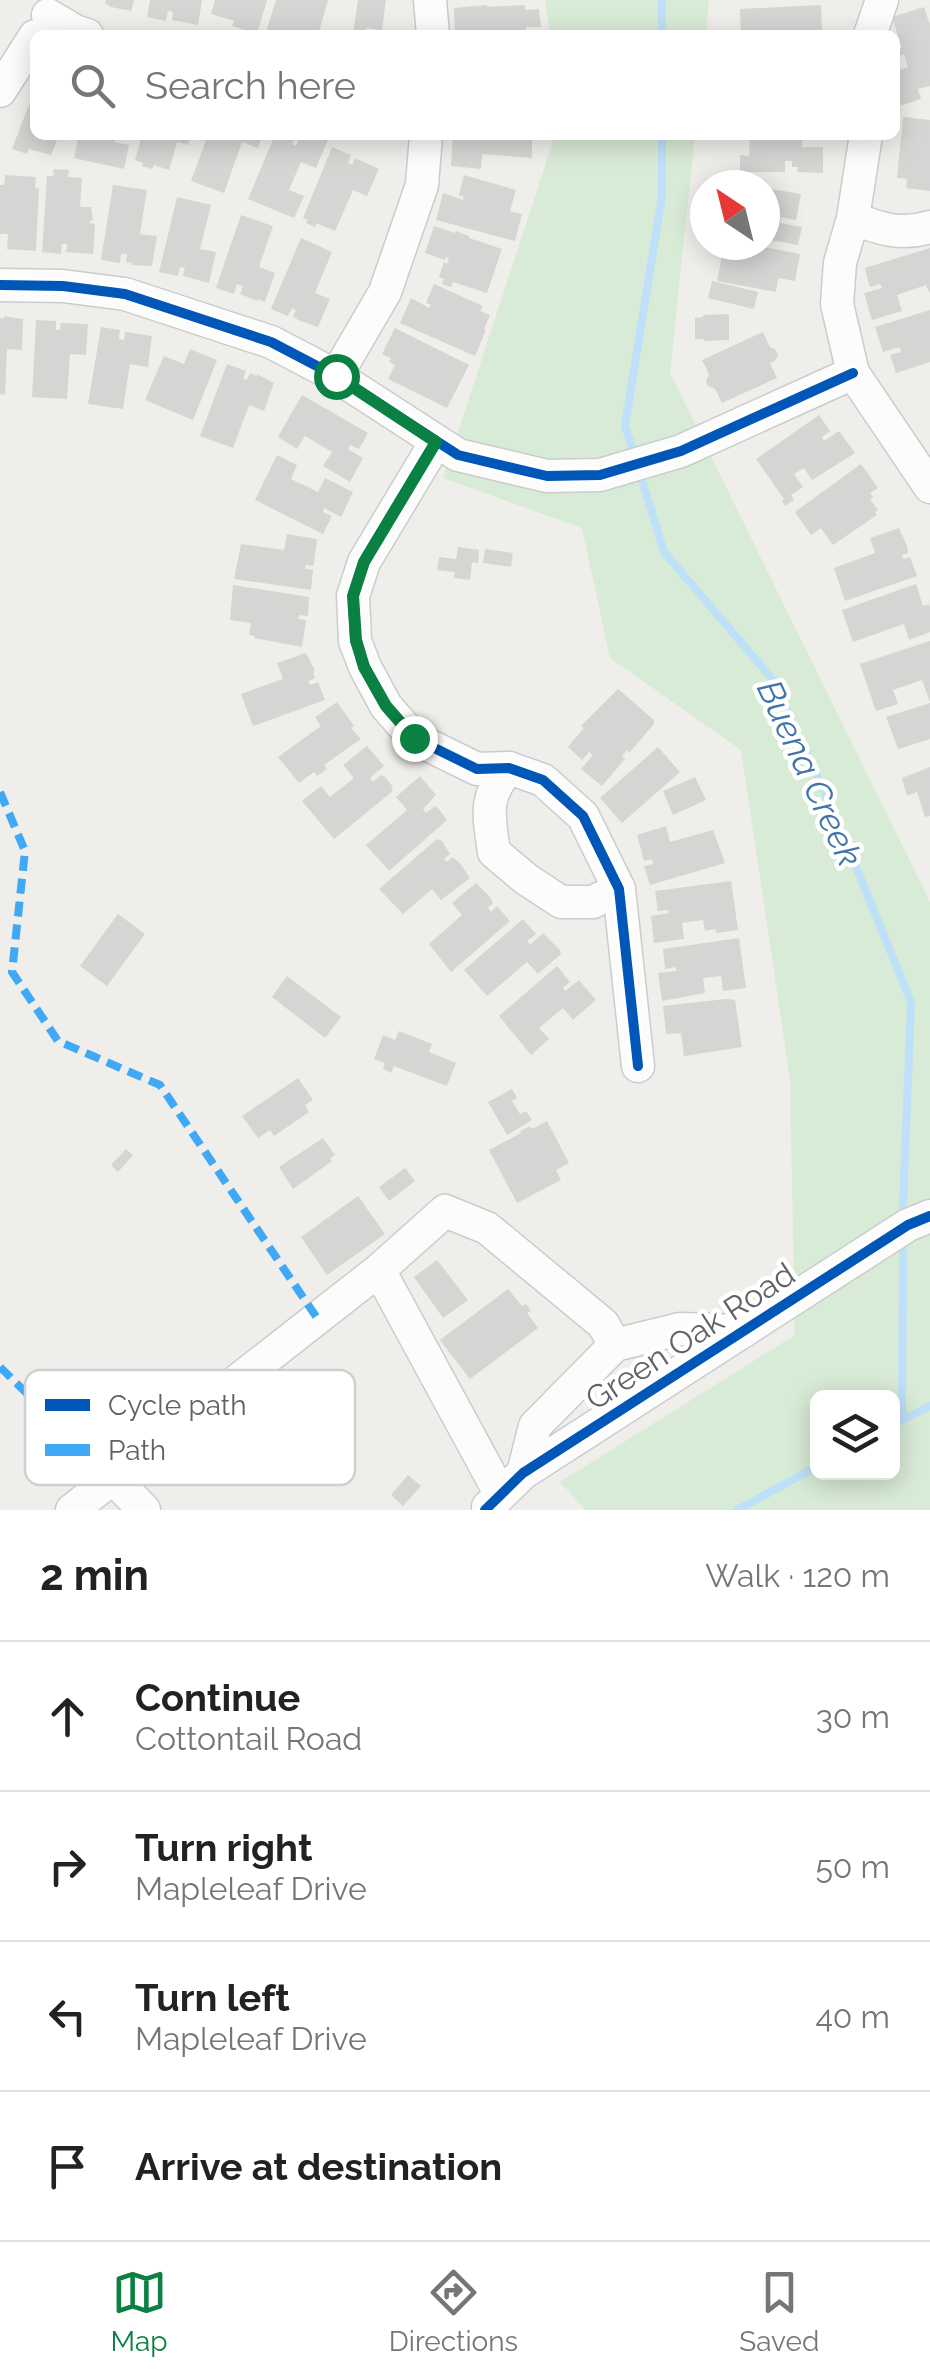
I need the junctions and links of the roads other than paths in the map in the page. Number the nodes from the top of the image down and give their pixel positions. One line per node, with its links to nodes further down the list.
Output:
1 (430, 0): 5 (street)
2 (882, 0): 6 (street)
3 (43, 21): 4 (street)
4 (73, 30)
5 (433, 30)
6 (872, 30)
7 (30, 42): 8 (street)
8 (0, 91)
9 (426, 140): 15 (street)
10 (865, 140): 11 (street)
11 (853, 218): 12 (street); 14 (street)
12 (930, 227)
13 (0, 285): 15 (street)
14 (853, 374): 16 (street); 17 (street)
15 (336, 376): 16 (street)
16 (436, 442): 18 (street)
17 (930, 487)
18 (509, 768): 19 (street); 19 (street)
19 (619, 889): 20 (street)
20 (638, 1066)
21 (930, 1216): 23 (street, Green Oak Road)
22 (379, 1270): 24 (street); 25 (street); 28 (street)
23 (744, 1331): 24 (street, Green Oak Road); 28 (street, Green Oak Road)
24 (615, 1345): 28 (street, Green Oak Road)
25 (252, 1370)
26 (105, 1485): 29 (street)
27 (121, 1485): 30 (street)
28 (503, 1492)
29 (72, 1510)
30 (144, 1510)

